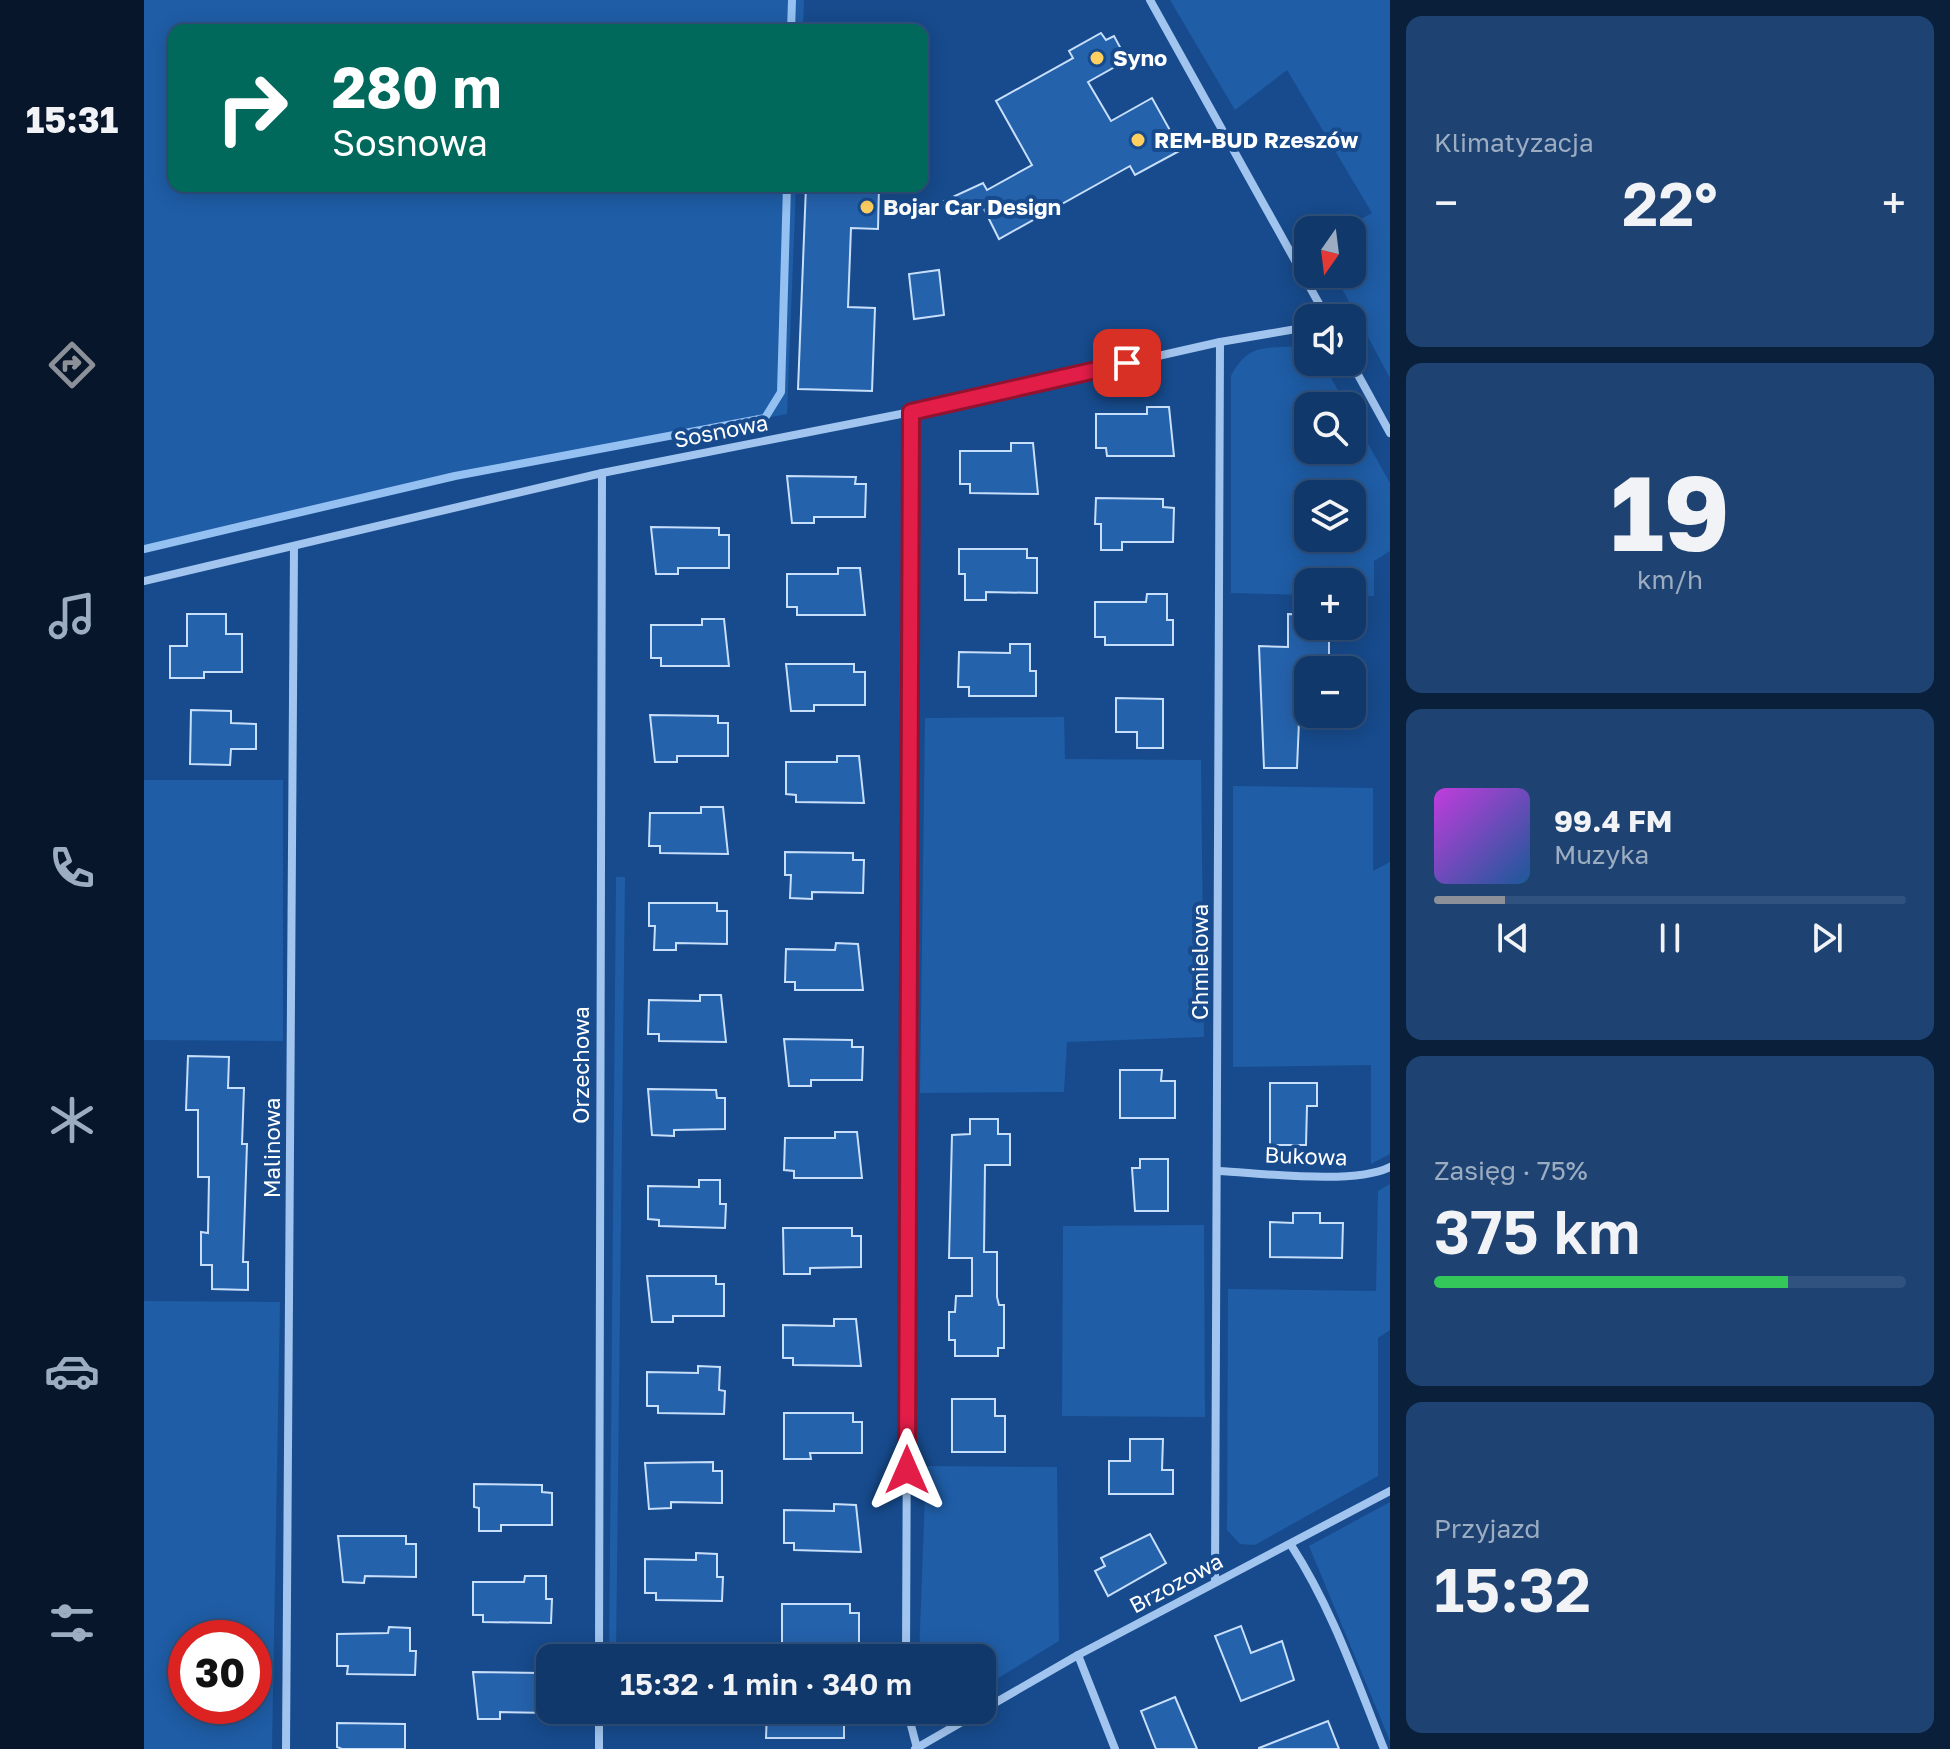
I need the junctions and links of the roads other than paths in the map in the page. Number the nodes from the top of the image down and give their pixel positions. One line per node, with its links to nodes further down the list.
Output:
1 (1150, 0): 2 (street)
2 (1319, 304)
3 (1294, 329): 4 (street, Sosnowa)
4 (1220, 342): 6 (street, Sosnowa); 12 (street, Chmielowa)
5 (1359, 376): 7 (street)
6 (911, 412): 8 (street, Sosnowa); 17 (street)
7 (1390, 433)
8 (602, 473): 9 (street, Sosnowa); 16 (street, Orzechowa)
9 (294, 547): 10 (street, Sosnowa); 22 (street, Malinowa)
10 (144, 581)
11 (1390, 1167): 12 (street, Bukowa)
12 (1219, 1171): 15 (street, Chmielowa)
13 (1390, 1491): 14 (street, Brzozowa)
14 (1291, 1545): 15 (street, Brzozowa); 25 (street)
15 (1215, 1582): 18 (street, Brzozowa)
16 (599, 1644)
17 (906, 1644)
18 (1078, 1655): 21 (street, Brzozowa); 24 (street)
19 (599, 1724): 23 (street)
20 (910, 1724): 21 (street)
21 (916, 1748)
22 (286, 1749)
23 (599, 1749)
24 (1115, 1749)
25 (1384, 1749)

